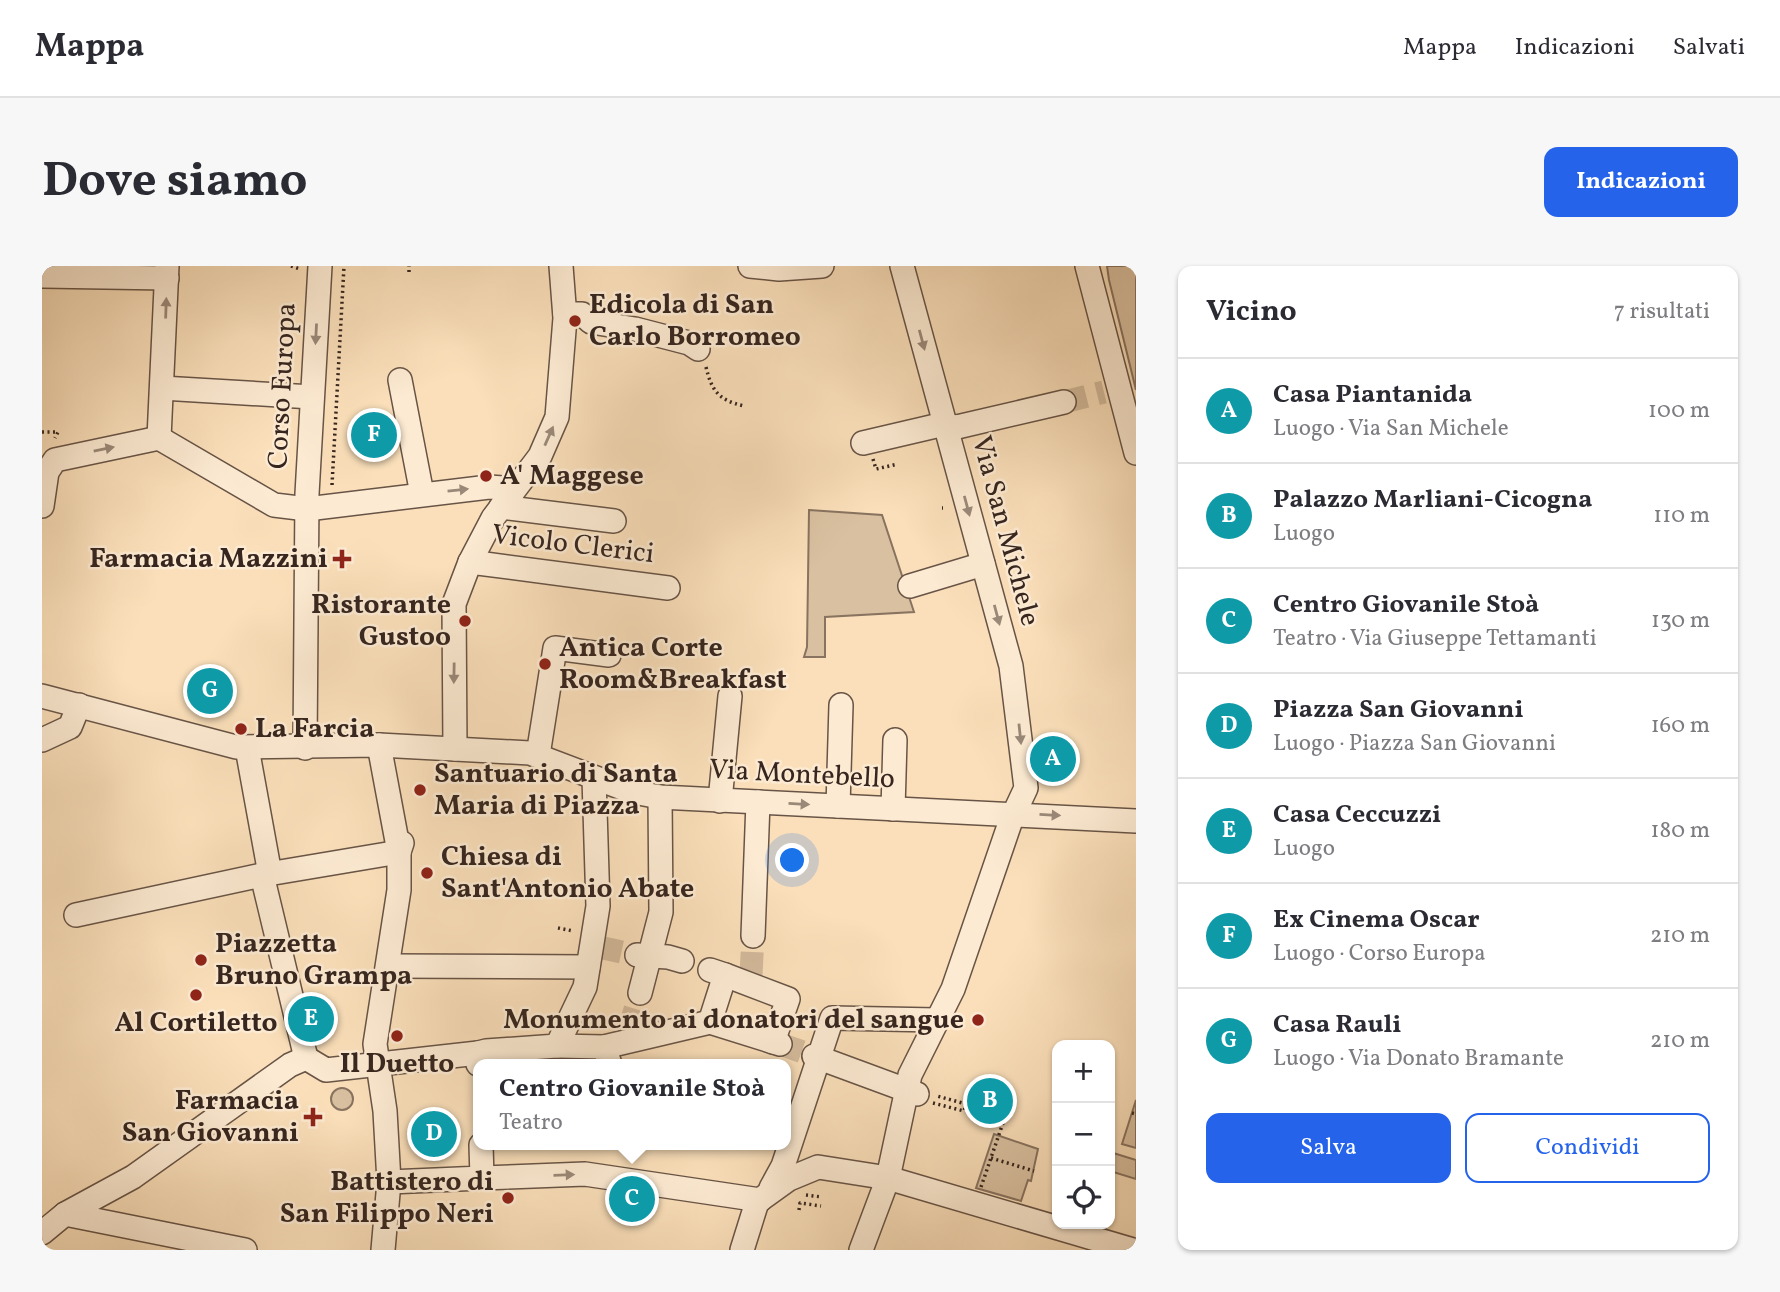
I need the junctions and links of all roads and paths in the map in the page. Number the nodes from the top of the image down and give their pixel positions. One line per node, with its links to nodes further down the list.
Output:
1 (291, 266): 8 (path)
2 (409, 266): 10 (path)
3 (561, 266): 12 (street)
4 (750, 266): 5 (street)
5 (821, 266)
6 (902, 266): 19 (street, Via San Michele, one-way to 19)
7 (1087, 266): 22 (street)
8 (310, 267): 16 (street, Corso Europa, one-way to 16)
9 (167, 272): 11 (street); 15 (street, one-way to 9)
10 (408, 272)
11 (42, 276)
12 (565, 314): 13 (street); 25 (street, one-way to 12)
13 (698, 349): 18 (path)
14 (400, 380): 24 (street)
15 (162, 388): 16 (street); 20 (street)
16 (312, 397): 27 (street, Corso Europa)
17 (1064, 402): 19 (street)
18 (744, 406)
19 (946, 426): 21 (street); 30 (street, Via San Michele, one-way to 30)
20 (159, 438): 26 (street, one-way to 20); 27 (street)
21 (867, 446): 23 (path)
22 (1136, 453)
23 (898, 464)
24 (422, 494): 25 (street, one-way to 25); 27 (street)
25 (507, 500): 28 (street); 29 (street)
26 (42, 506)
27 (307, 509): 44 (street, Corso Europa)
28 (614, 521)
29 (470, 562): 32 (street, Vicolo Clerici); 45 (street, one-way to 45)
30 (983, 564): 31 (street); 53 (street, Via San Michele, one-way to 53)
31 (910, 586)
32 (668, 588)
33 (375, 635): 34 (path)
34 (405, 635)
35 (609, 655): 46 (street)
36 (42, 695): 38 (street, Via Montebello)
37 (730, 696): 49 (street)
38 (79, 705): 40 (street); 43 (street, Via Montebello)
39 (841, 705): 51 (street)
40 (42, 740)
41 (895, 740): 52 (street)
42 (379, 745): 44 (street, Via Montebello); 45 (street, Via Montebello); 55 (street)
43 (247, 748): 44 (street, Via Montebello); 56 (street)
44 (305, 748)
45 (455, 750): 46 (street, Via Montebello)
46 (538, 755): 47 (street, Via Montebello)
47 (594, 778): 48 (street, Via Montebello); 59 (street)
48 (660, 800): 49 (street, Via Montebello); 60 (street)
49 (720, 801): 50 (street, Via Montebello)
50 (758, 802): 51 (street, Via Montebello, one-way to 51); 58 (street)
51 (838, 806): 52 (street, Via Montebello)
52 (893, 809): 53 (street, Via Montebello)
53 (1016, 814): 54 (street, Via Montebello, one-way to 54); 64 (street, Via San Michele)
54 (1136, 821)
55 (401, 848): 56 (street); 62 (street)
56 (266, 875): 57 (street); 71 (street)
57 (76, 915)
58 (753, 936)
59 (593, 953): 62 (street); 66 (street)
60 (643, 956): 61 (street); 63 (street)
61 (682, 961)
62 (389, 966): 67 (street)
63 (640, 993)
64 (937, 1020): 70 (street); 72 (street, Via San Michele)
65 (710, 1022): 65 (street); 69 (street)
66 (557, 1046): 68 (street); 69 (street)
67 (376, 1054): 68 (street); 71 (street); 83 (street)
68 (481, 1056)
69 (607, 1056)
70 (816, 1057): 72 (street); 76 (street)
71 (306, 1058): 88 (street)
72 (920, 1095): 73 (path); 73 (path); 81 (street, Via San Michele)
73 (965, 1108): 74 (path)
74 (974, 1110)
75 (1000, 1116): 79 (path)
76 (791, 1142)
77 (482, 1150): 82 (street)
78 (788, 1152): 81 (street); 85 (street)
79 (991, 1158): 80 (path); 84 (path)
80 (1034, 1171)
81 (889, 1172): 85 (street); 93 (street, Via San Michele); 94 (street)
82 (489, 1178): 83 (street); 85 (street, one-way to 85)
83 (388, 1182): 91 (street)
84 (979, 1192)
85 (766, 1194): 92 (street)
86 (821, 1206): 87 (path)
87 (799, 1210)
88 (65, 1214): 89 (street); 90 (street)
89 (42, 1233)
90 (234, 1249)
91 (383, 1250)
92 (742, 1250)
93 (861, 1250)
94 (1133, 1250)

